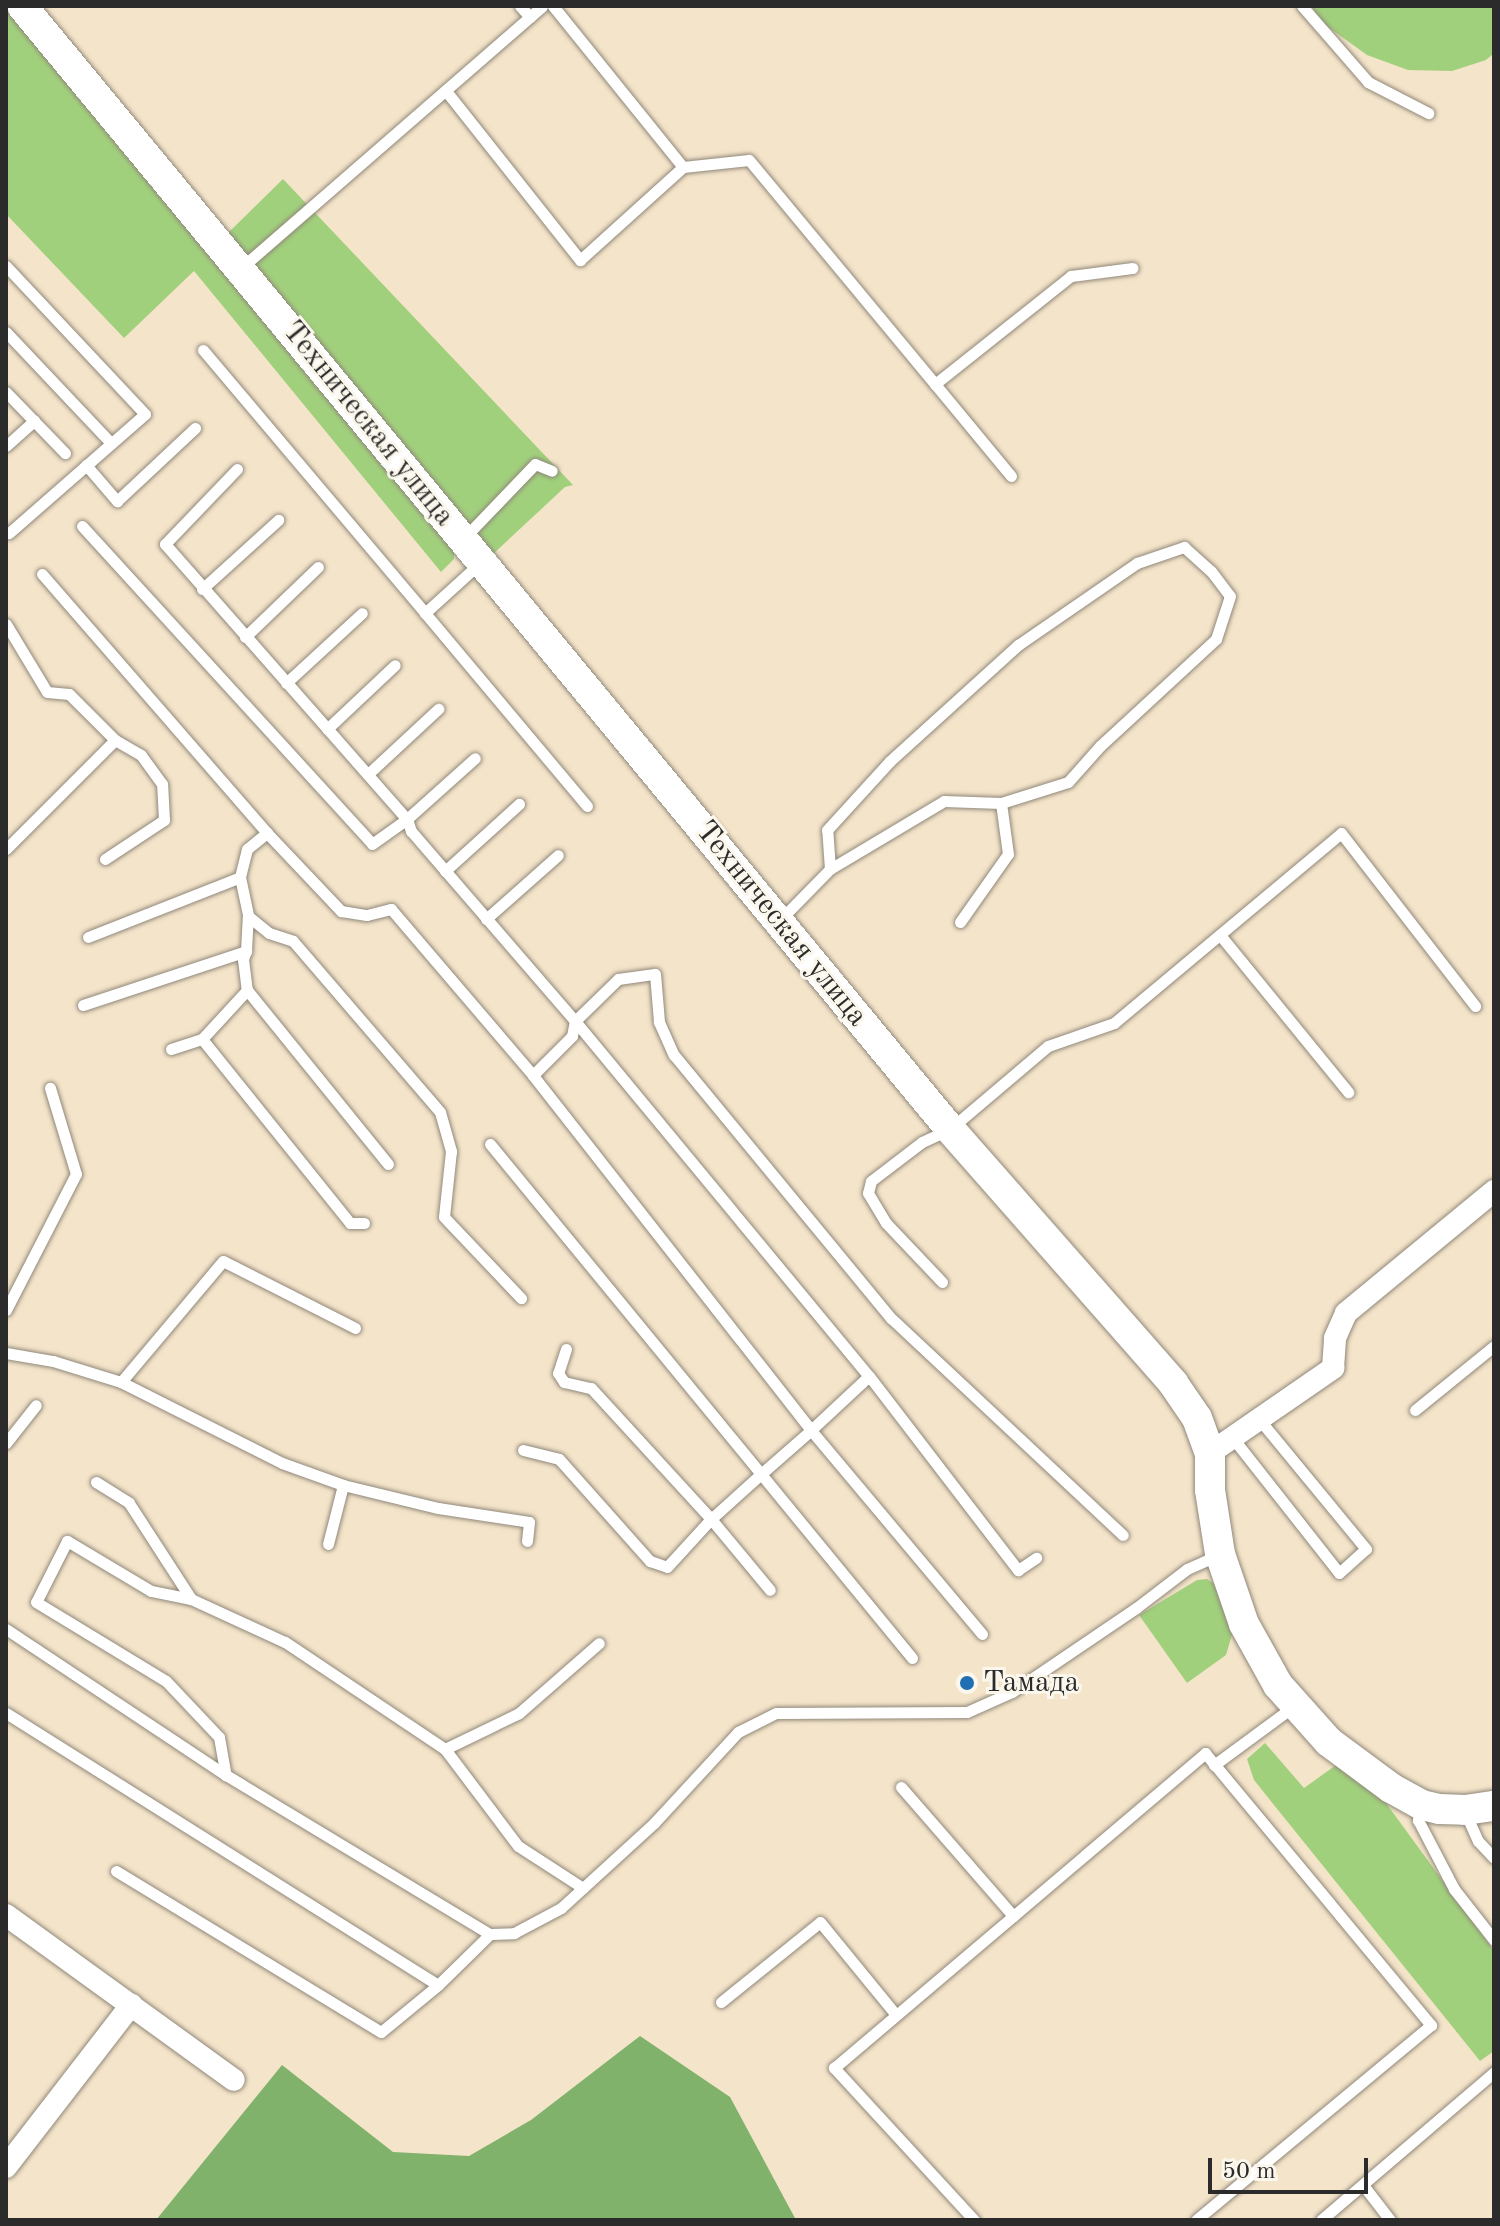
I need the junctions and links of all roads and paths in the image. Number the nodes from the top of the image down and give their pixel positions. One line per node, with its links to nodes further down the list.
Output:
1 (22, 6): 12 (street, Техническая улица)
2 (520, 6): 6 (lane)
3 (542, 6): 6 (lane)
4 (553, 6): 9 (lane)
5 (1302, 6): 8 (lane)
6 (530, 17): 7 (lane)
7 (446, 91): 9 (lane); 12 (lane)
8 (1428, 113)
9 (683, 167): 15 (lane)
10 (6, 266): 19 (lane)
11 (1132, 268): 15 (lane)
12 (240, 269): 29 (street, Техническая улица)
13 (6, 332): 19 (lane)
14 (203, 350): 34 (lane)
15 (935, 384): 25 (lane)
16 (6, 392): 17 (lane)
17 (34, 421): 20 (lane); 21 (lane)
18 (195, 428): 22 (lane)
19 (111, 443): 22 (lane)
20 (6, 446)
21 (65, 453)
22 (86, 465): 28 (lane)
23 (237, 469): 32 (lane)
24 (552, 471): 29 (lane)
25 (1011, 476)
26 (278, 520): 32 (lane)
27 (82, 526): 47 (lane)
28 (9, 533)
29 (472, 550): 34 (lane); 57 (street, Техническая улица)
30 (318, 567): 36 (lane)
31 (42, 574): 48 (lane)
32 (202, 589): 36 (lane)
33 (362, 613): 38 (lane)
34 (425, 613): 46 (lane)
35 (6, 624): 41 (lane)
36 (245, 637): 38 (lane)
37 (395, 665): 40 (lane)
38 (286, 683): 40 (lane)
39 (438, 709): 43 (lane)
40 (327, 729): 43 (lane)
41 (115, 740): 49 (lane); 51 (lane)
42 (475, 758): 47 (lane)
43 (368, 774): 47 (lane)
44 (1001, 803): 52 (lane); 52 (lane); 58 (lane)
45 (519, 804): 53 (lane)
46 (587, 806)
47 (407, 819): 53 (lane)
48 (267, 833): 54 (lane); 68 (lane)
49 (6, 849)
50 (558, 855): 56 (lane)
51 (105, 859)
52 (830, 869): 57 (lane)
53 (445, 871): 56 (lane)
54 (240, 877): 55 (lane); 60 (lane)
55 (248, 916): 61 (lane); 77 (lane)
56 (486, 919): 65 (lane)
57 (780, 920): 71 (street, Техническая улица)
58 (960, 922)
59 (1220, 935): 64 (lane); 70 (lane); 71 (lane)
60 (88, 937)
61 (246, 951): 62 (lane); 63 (lane)
62 (247, 990): 66 (lane); 73 (lane)
63 (83, 1005)
64 (1475, 1006)
65 (575, 1021): 68 (lane); 83 (lane); 96 (lane)
66 (202, 1039): 67 (lane); 75 (lane)
67 (171, 1049)
68 (533, 1075): 88 (lane)
69 (50, 1088): 78 (lane)
70 (1348, 1092)
71 (950, 1129): 76 (lane); 90 (street, Техническая улица)
72 (490, 1144): 92 (lane)
73 (388, 1164)
74 (1494, 1191): 87 (street)
75 (364, 1223)
76 (942, 1282)
77 (521, 1298)
78 (6, 1310)
79 (355, 1328): 84 (lane)
80 (1494, 1346): 86 (lane)
81 (566, 1349): 95 (lane)
82 (6, 1353): 84 (lane)
83 (869, 1376): 88 (lane); 100 (lane)
84 (121, 1382): 94 (lane)
85 (36, 1405): 89 (lane)
86 (1415, 1410)
87 (1259, 1419): 90 (street); 90 (lane)
88 (811, 1430): 92 (lane); 104 (lane)
89 (6, 1443)
90 (1221, 1445): 99 (street, Техническая улица)
91 (523, 1450): 95 (lane)
92 (761, 1474): 95 (lane); 106 (lane)
93 (96, 1482): 102 (lane)
94 (343, 1485): 97 (lane); 98 (lane)
95 (711, 1519): 101 (lane)
96 (1123, 1535)
97 (527, 1541)
98 (328, 1544)
99 (1220, 1554): 107 (street, Техническая улица); 117 (lane)
100 (1036, 1558)
101 (770, 1590)
102 (191, 1599): 109 (lane); 111 (lane)
103 (6, 1629): 111 (lane)
104 (982, 1634)
105 (599, 1643): 109 (lane)
106 (912, 1658)
107 (1296, 1705): 110 (lane); 113 (street, Техническая улица)
108 (6, 1713): 122 (lane)
109 (445, 1749): 117 (lane)
110 (1214, 1765): 119 (lane); 131 (lane)
111 (226, 1775): 120 (lane)
112 (901, 1787): 119 (lane)
113 (1422, 1805): 114 (street, Техническая улица); 121 (lane)
114 (1479, 1808): 115 (lane)
115 (1494, 1858)
116 (116, 1871): 122 (lane)
117 (583, 1888): 120 (lane)
118 (6, 1915): 124 (street)
119 (1013, 1916): 125 (lane)
120 (490, 1934): 122 (lane)
121 (1494, 1940)
122 (438, 1985)
123 (721, 2002): 125 (lane)
124 (131, 2005): 127 (street); 128 (street)
125 (896, 2015): 130 (lane)
126 (1494, 2072): 129 (lane)
127 (234, 2080)
128 (6, 2167)
129 (1363, 2185): 132 (lane); 133 (lane)
130 (974, 2220)
131 (1196, 2220)
132 (1321, 2220)
133 (1390, 2220)

